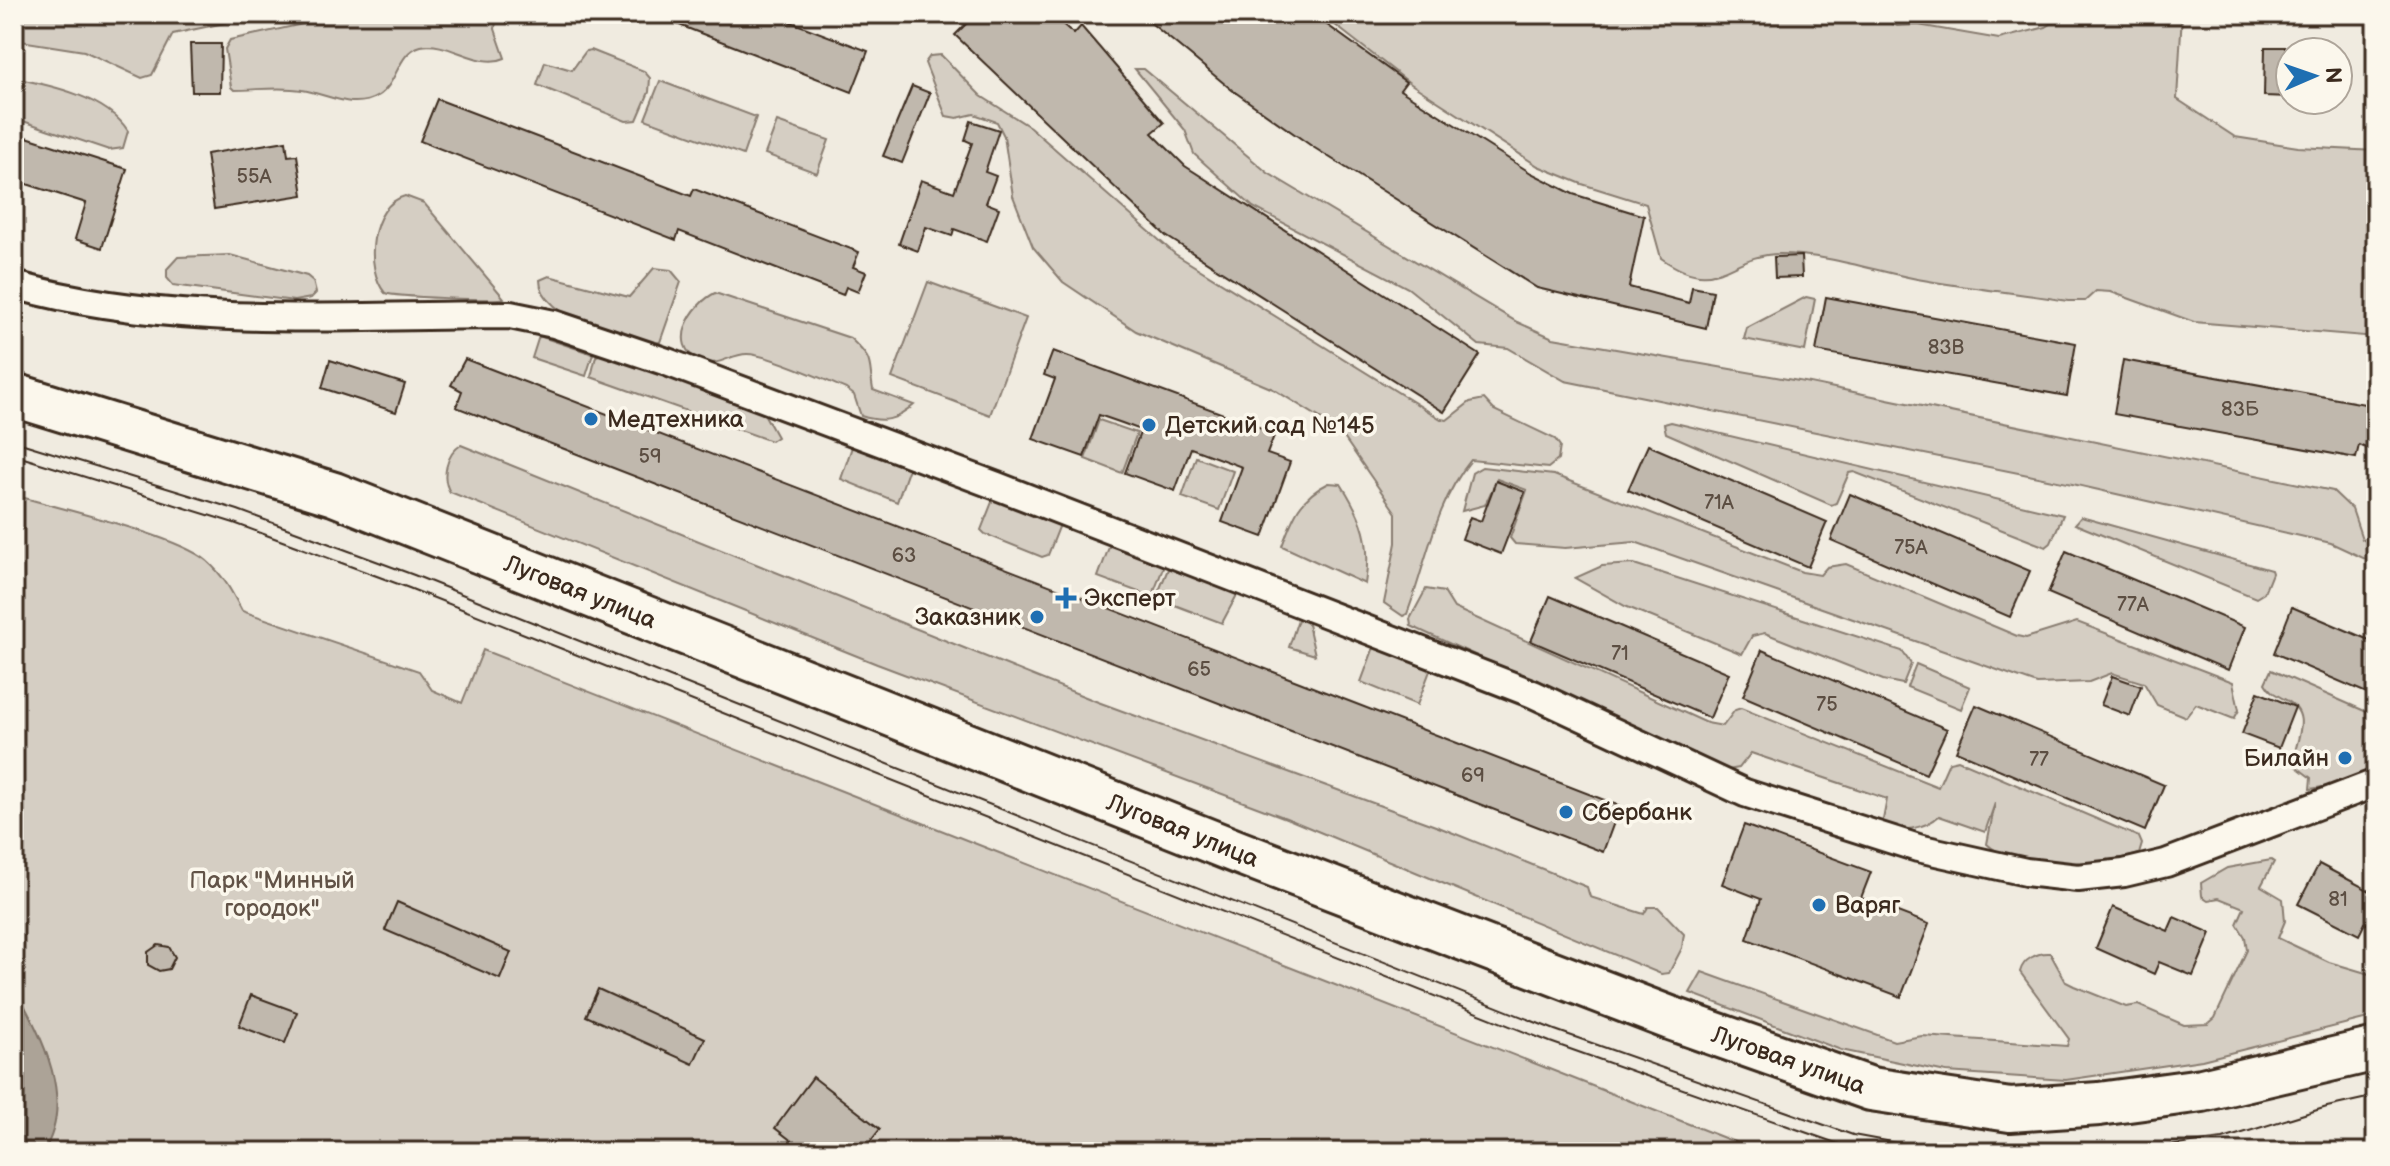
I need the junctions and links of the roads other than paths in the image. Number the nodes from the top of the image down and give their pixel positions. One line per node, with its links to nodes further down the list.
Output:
1 (14, 285): 3 (street)
2 (14, 395): 4 (main road, Луговая улица)
3 (2376, 783)
4 (2376, 1049)

